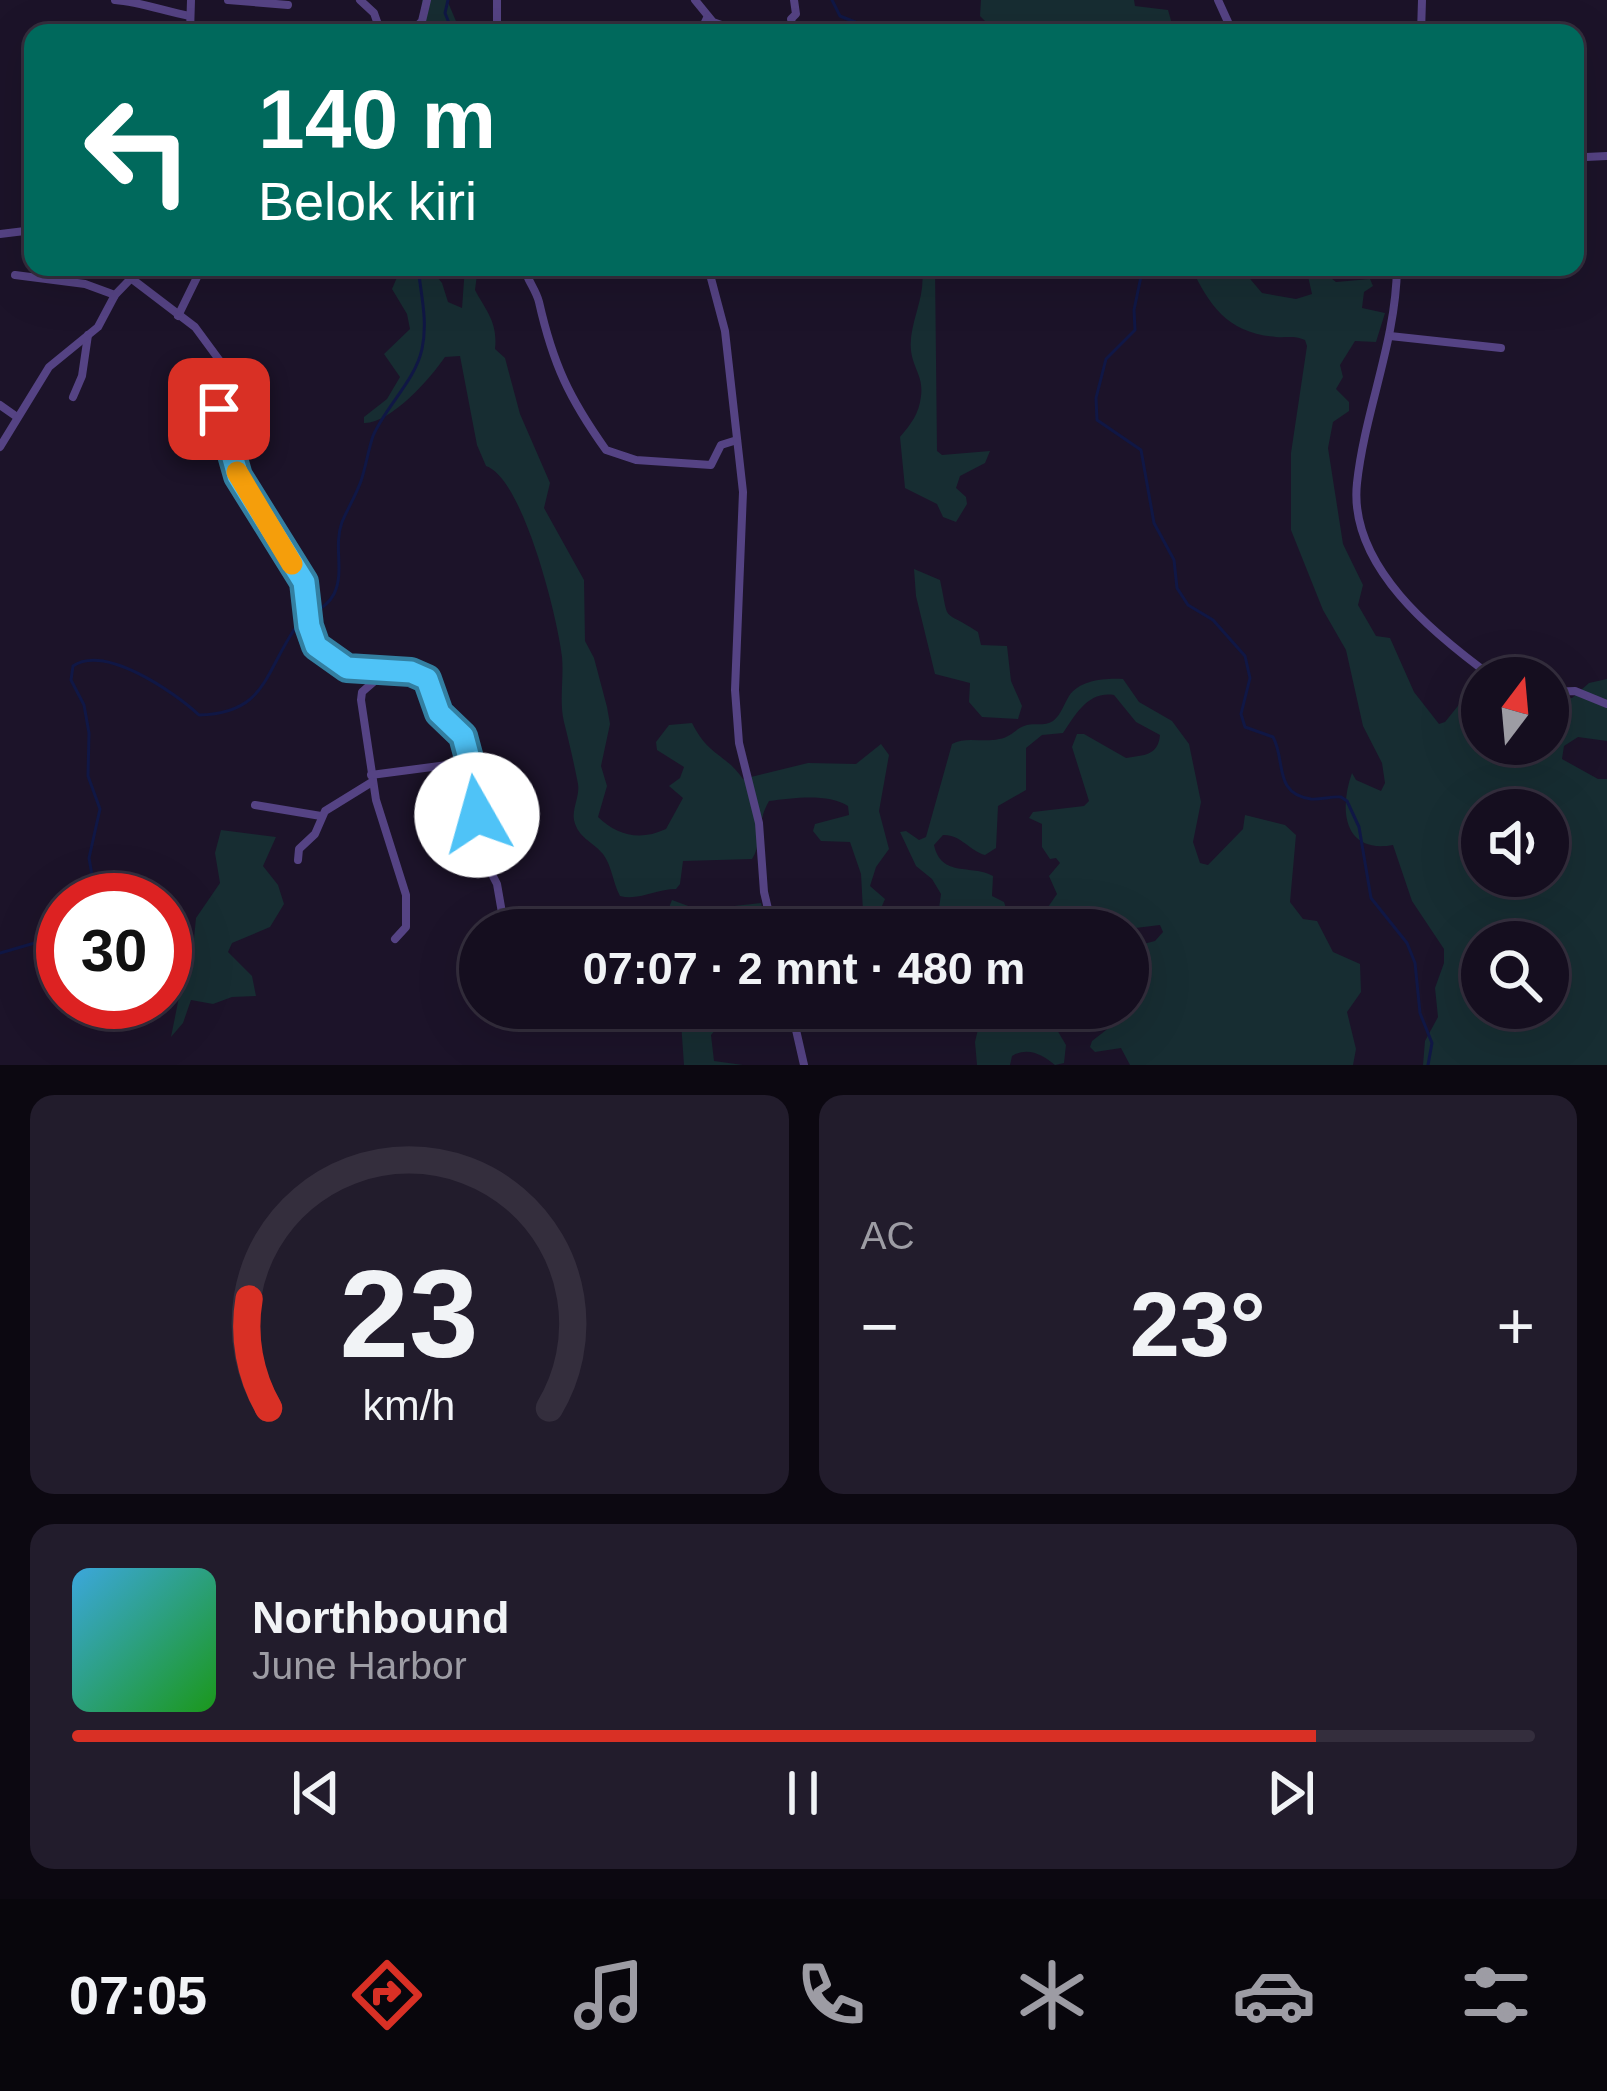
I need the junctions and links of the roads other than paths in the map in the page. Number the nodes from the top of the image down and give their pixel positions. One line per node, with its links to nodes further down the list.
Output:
1 (115, 0): 7 (street)
2 (191, 0): 7 (street)
3 (228, 0): 6 (street)
4 (360, 0): 10 (street)
5 (695, 0): 8 (street)
6 (288, 5)
7 (190, 16): 9 (street)
8 (707, 18): 11 (street); 12 (street)
9 (190, 24)
10 (378, 24)
11 (704, 24)
12 (722, 24)
13 (15, 275): 20 (street)
14 (135, 276): 19 (street)
15 (198, 276): 21 (street)
16 (528, 276): 28 (street)
17 (711, 276): 28 (street)
18 (1396, 276): 23 (street)
19 (133, 279): 20 (street); 21 (street)
20 (115, 295): 22 (street)
21 (178, 316): 31 (street)
22 (88, 334): 25 (street); 27 (street)
23 (1390, 336): 24 (street); 30 (street)
24 (1501, 348)
25 (73, 397)
26 (0, 405): 27 (street)
27 (16, 417): 29 (street)
28 (736, 440): 40 (street)
29 (0, 447)
30 (1466, 657)
31 (380, 670): 34 (street); 35 (street)
32 (1569, 691): 33 (street)
33 (1607, 704)
34 (470, 762): 35 (street); 39 (street)
35 (372, 778): 37 (street); 41 (street)
36 (255, 805): 37 (street)
37 (322, 816): 38 (street)
38 (298, 860)
39 (502, 909)
40 (768, 909)
41 (395, 939)
42 (796, 1029): 43 (street)
43 (804, 1065)

